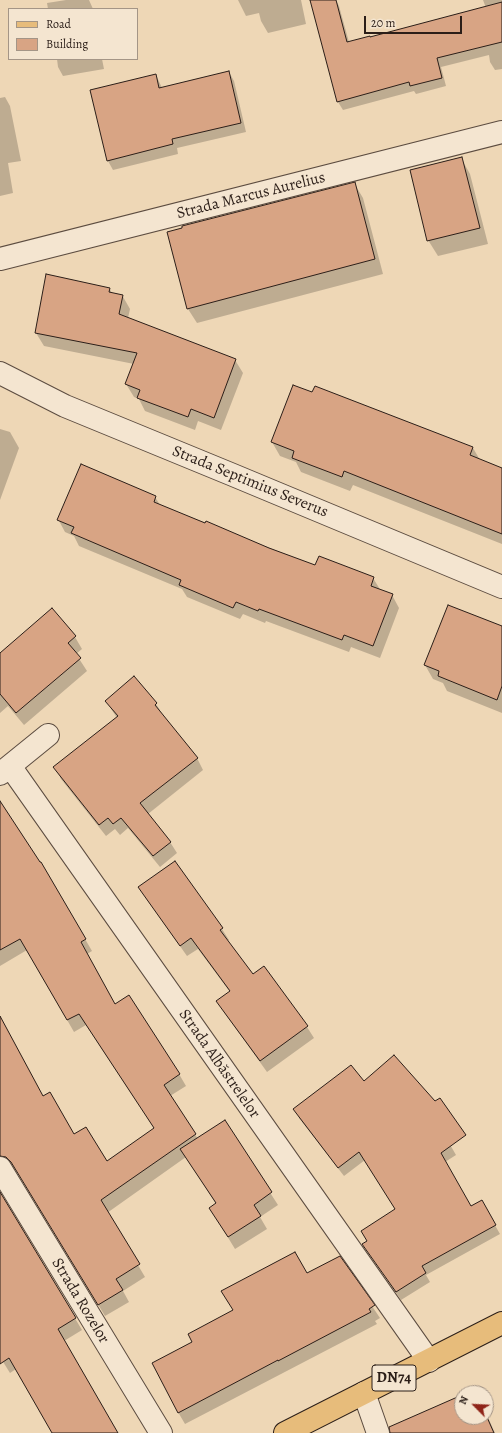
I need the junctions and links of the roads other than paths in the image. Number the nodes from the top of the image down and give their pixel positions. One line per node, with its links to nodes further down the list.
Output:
1 (502, 132): 2 (street, Strada Marcus Aurelius)
2 (0, 259)
3 (0, 373): 4 (street, Strada Septimius Severus)
4 (502, 587)
5 (48, 735): 6 (street)
6 (5, 770): 9 (street, Strada Albăstrelelor)
7 (0, 1168): 11 (street, Strada Rozelor)
8 (502, 1322): 9 (main road, DN74)
9 (429, 1361): 10 (main road, DN74)
10 (364, 1393): 12 (main road, DN74); 13 (street)
11 (161, 1433)
12 (286, 1433)
13 (378, 1433)

